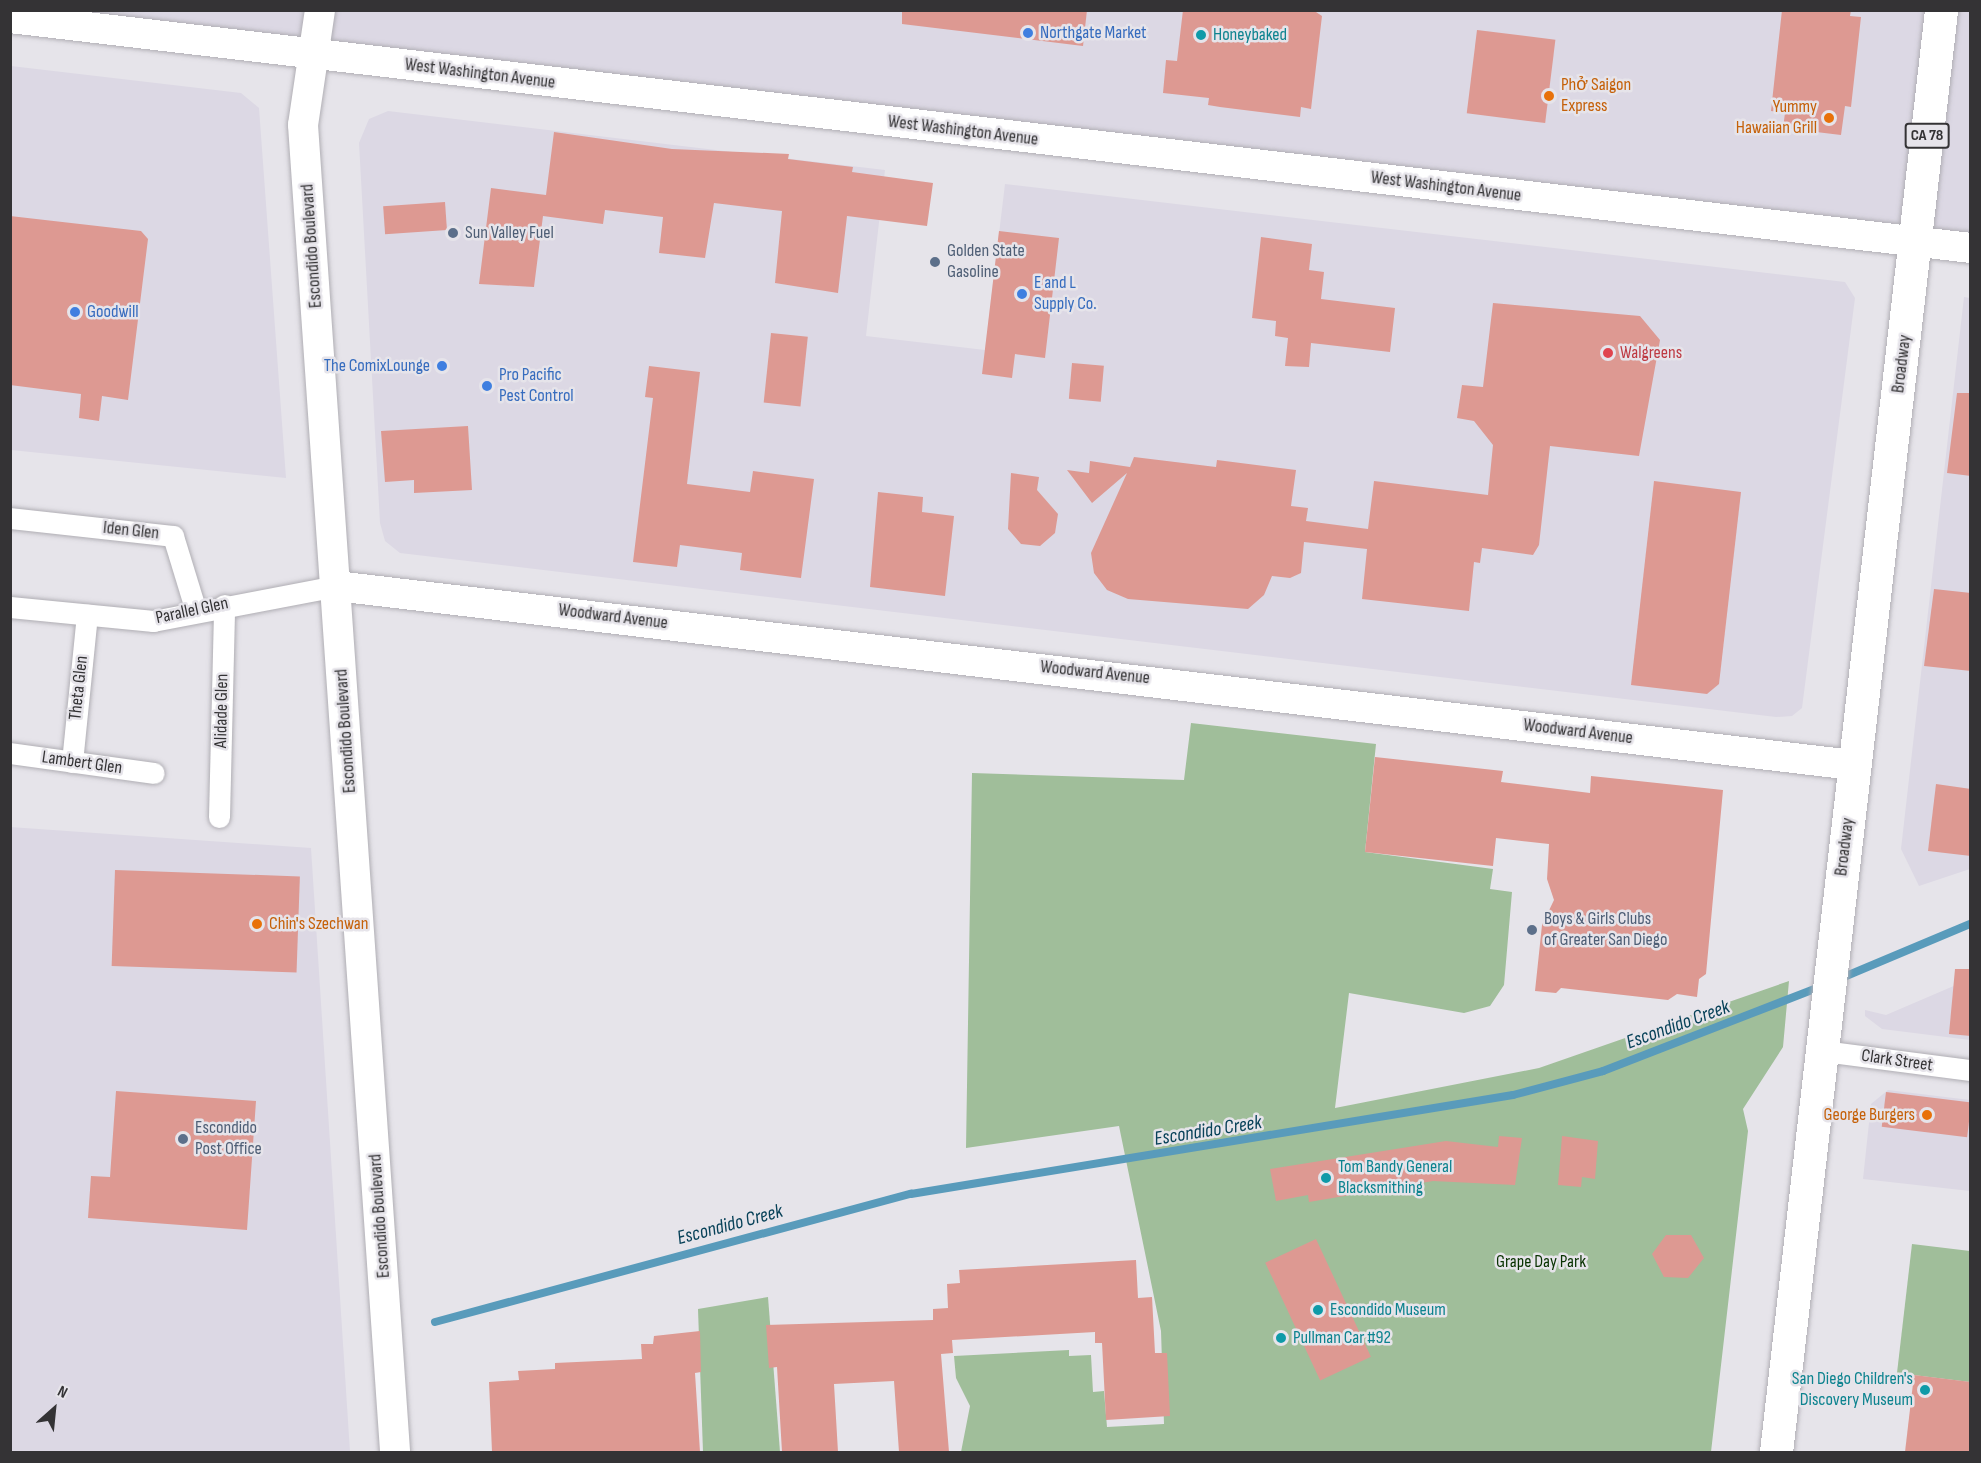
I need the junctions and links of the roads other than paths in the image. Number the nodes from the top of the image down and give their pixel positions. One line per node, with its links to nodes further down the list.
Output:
1 (320, 10): 4 (main road, Escondido Boulevard)
2 (1941, 10): 5 (main road, CA 78)
3 (10, 18): 4 (main road, West Washington Avenue)
4 (314, 53): 5 (main road, West Washington Avenue); 8 (main road, Escondido Boulevard)
5 (1916, 242): 6 (main road, West Washington Avenue); 15 (main road, Broadway)
6 (1971, 248)
7 (10, 518): 11 (street, Iden Glen)
8 (336, 586): 9 (street, Parallel Glen); 15 (main road, Woodward Avenue); 20 (main road, Escondido Boulevard)
9 (224, 605): 11 (street, Parallel Glen); 17 (street, Alidade Glen)
10 (10, 607): 12 (street, Parallel Glen)
11 (196, 611): 12 (street, Parallel Glen)
12 (87, 615): 14 (street, Theta Glen)
13 (10, 753): 14 (street, Lambert Glen)
14 (72, 762): 16 (street, Lambert Glen)
15 (1854, 765): 18 (main road, Broadway)
16 (154, 773)
17 (219, 817)
18 (1822, 1051): 19 (street, Clark Street); 21 (main road, Broadway)
19 (1971, 1070)
20 (395, 1452)
21 (1776, 1452)

